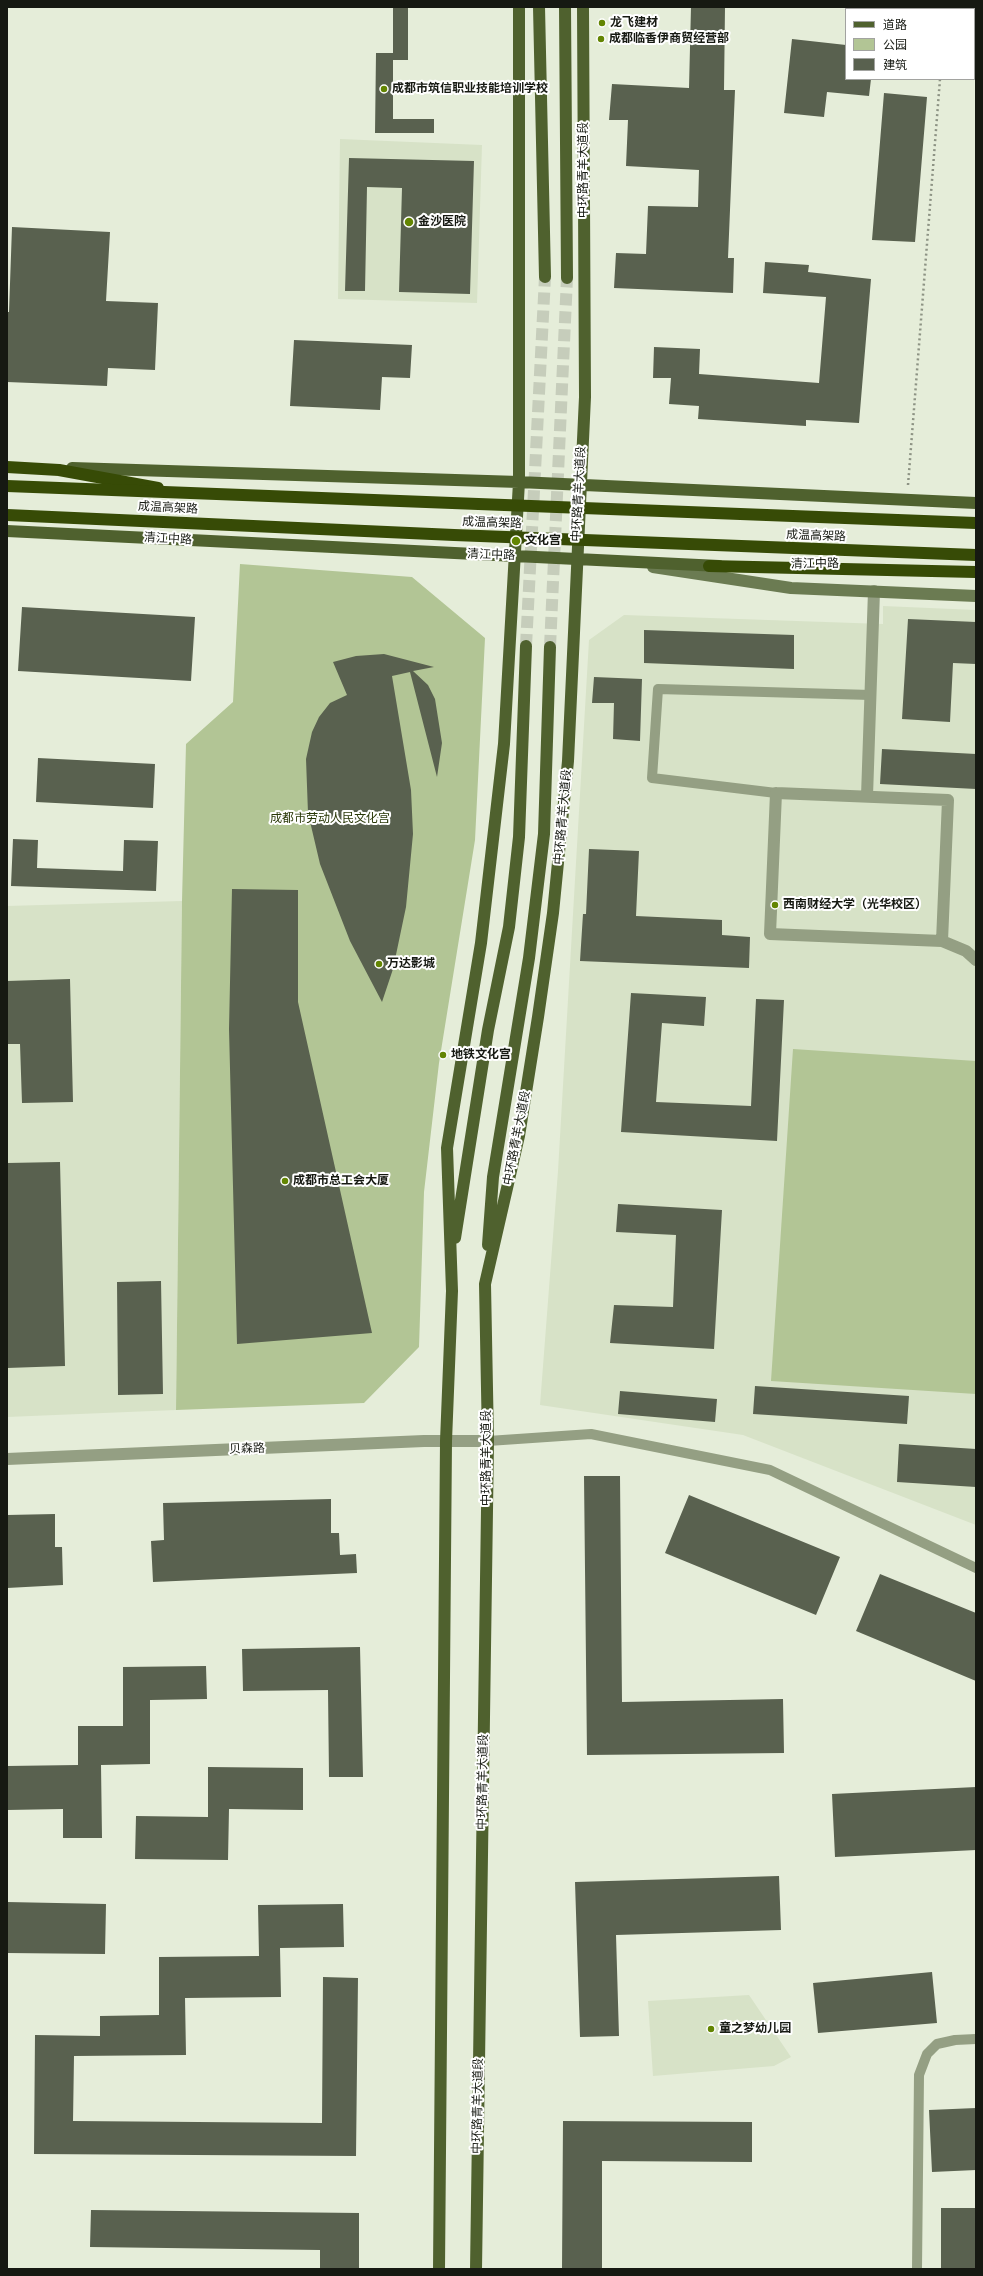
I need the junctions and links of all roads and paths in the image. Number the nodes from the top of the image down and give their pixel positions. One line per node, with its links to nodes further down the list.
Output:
1 (519, 7): 9 (main road)
2 (539, 7): 6 (main road)
3 (565, 7): 7 (main road)
4 (583, 7): 10 (main road, 中环路青羊大道段)
5 (940, 80): 13 (path)
6 (545, 277)
7 (567, 278)
8 (7, 466): 9 (main road); 12 (highway, bridge)
9 (518, 482): 10 (main road); 19 (main road)
10 (580, 485): 13 (main road); 20 (main road, 中环路青羊大道段)
11 (7, 486): 12 (highway, 成温高架路, bridge)
12 (186, 493): 16 (highway, 成温高架路, bridge)
13 (907, 500): 14 (main road)
14 (976, 502)
15 (7, 515): 18 (highway, 成温高架路, bridge)
16 (976, 523)
17 (7, 531): 19 (main road, 清江中路)
18 (976, 555)
19 (514, 556): 20 (main road, 清江中路); 35 (main road)
20 (576, 560): 21 (main road, 清江中路); 34 (main road, 中环路青羊大道段)
21 (614, 561): 22 (main road, 清江中路); 25 (street)
22 (709, 566): 23 (main road, 清江中路); 24 (highway)
23 (976, 568)
24 (976, 572)
25 (874, 591): 26 (street); 29 (street)
26 (976, 596)
27 (526, 646): 35 (main road)
28 (550, 647): 34 (main road)
29 (871, 695): 30 (lane); 31 (street)
30 (776, 792): 31 (street); 32 (street)
31 (867, 796): 32 (street)
32 (942, 941): 33 (street)
33 (976, 960)
34 (485, 1284): 37 (main road, 中环路青羊大道段)
35 (452, 1291): 36 (main road)
36 (446, 1441): 37 (street, 贝森路); 38 (street, 贝森路); 41 (main road)
37 (488, 1441): 39 (lane); 42 (main road, 中环路青羊大道段)
38 (7, 1459)
39 (976, 1568)
40 (976, 2039): 43 (lane)
41 (439, 2269)
42 (476, 2269)
43 (917, 2269)

